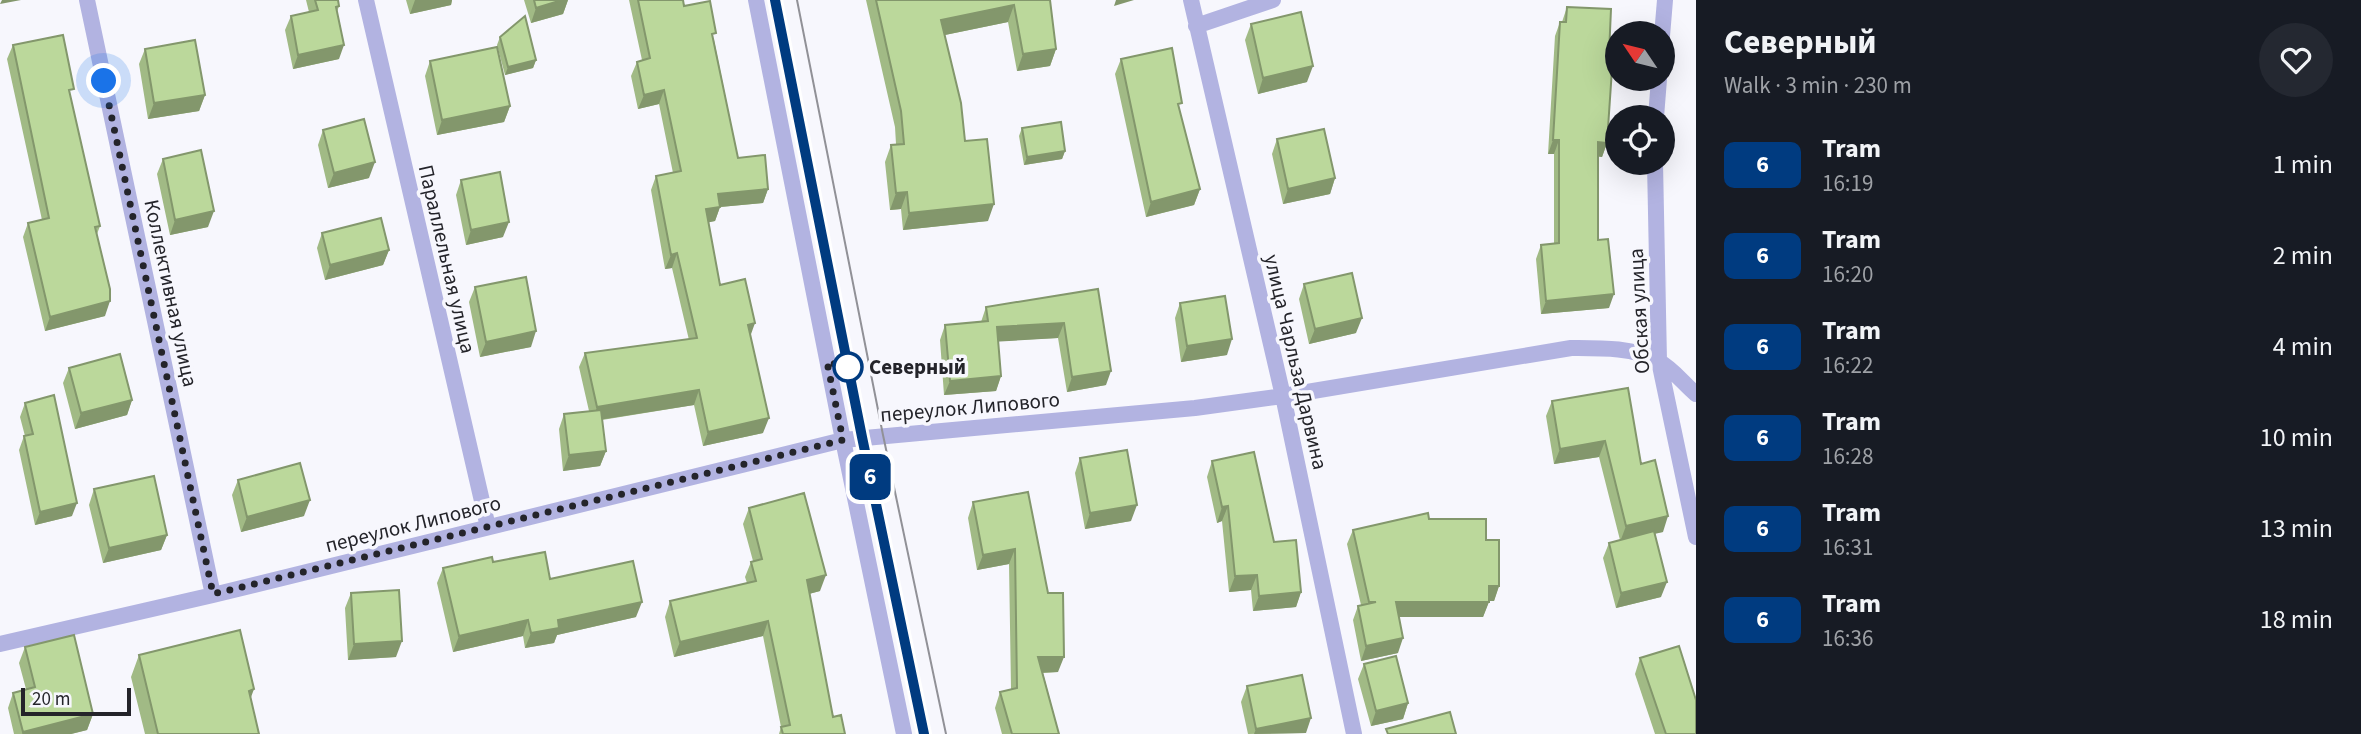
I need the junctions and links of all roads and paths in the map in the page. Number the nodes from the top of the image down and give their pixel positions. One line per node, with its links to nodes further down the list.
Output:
1 (88, 0): 16 (lane, Коллективная улица)
2 (366, 0): 14 (lane, Параллельная улица)
3 (756, 0): 13 (lane)
4 (1191, 0): 8 (lane, улица Чарльза Дарвина)
5 (1273, 0): 8 (lane)
6 (1665, 0): 7 (lane)
7 (1663, 21)
8 (1196, 26): 12 (lane, улица Чарльза Дарвина)
9 (1655, 175): 10 (lane, Обская улица)
10 (1659, 361): 11 (lane, переулок Липового); 12 (lane, переулок Липового); 15 (lane, Обская улица)
11 (1696, 394)
12 (1283, 396): 13 (lane, переулок Липового); 19 (lane, улица Чарльза Дарвина)
13 (843, 440): 14 (lane, переулок Липового); 18 (lane)
14 (488, 527): 16 (lane, переулок Липового)
15 (1696, 537)
16 (213, 594): 17 (lane, переулок Липового)
17 (0, 644)
18 (904, 734)
19 (1354, 734)

